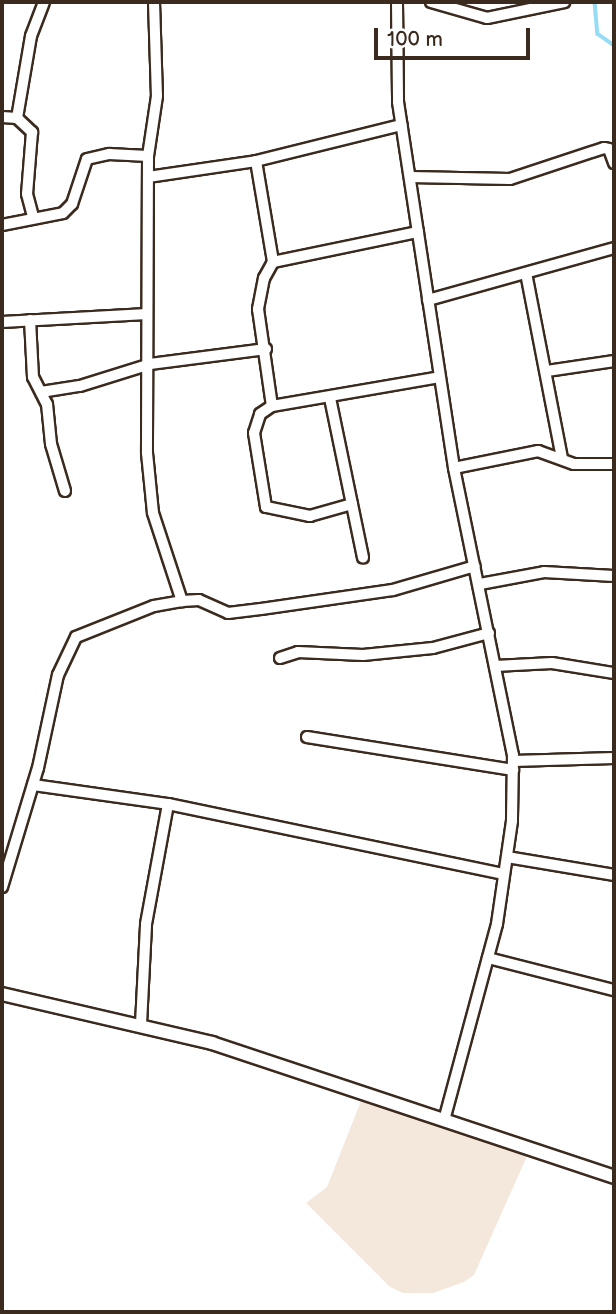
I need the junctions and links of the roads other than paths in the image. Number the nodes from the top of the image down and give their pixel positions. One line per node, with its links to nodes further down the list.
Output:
1 (44, 2): 7 (street)
2 (155, 2): 9 (street)
3 (397, 2): 8 (street)
4 (431, 2): 5 (street)
5 (564, 2)
6 (2, 117): 7 (street)
7 (17, 118): 14 (street)
8 (402, 125): 10 (street); 13 (street)
9 (148, 156): 12 (street); 14 (street)
10 (256, 161): 12 (street); 18 (street)
11 (614, 163): 13 (street)
12 (148, 177): 21 (street)
13 (410, 177): 16 (street)
14 (33, 218): 15 (street)
15 (2, 225)
16 (418, 232): 18 (street); 20 (street)
17 (614, 248): 19 (street)
18 (273, 262): 24 (street)
19 (526, 273): 20 (street); 27 (street)
20 (428, 300): 28 (street)
21 (147, 314): 22 (street); 26 (street)
22 (30, 320): 23 (street); 29 (street)
23 (2, 322)
24 (266, 349): 26 (street); 31 (street)
25 (614, 361): 27 (street)
26 (150, 364): 29 (street); 41 (street)
27 (547, 371): 32 (street)
28 (440, 377): 30 (street); 34 (street)
29 (40, 392): 35 (street)
30 (330, 398): 31 (street); 36 (street)
31 (272, 406): 36 (street)
32 (562, 458): 33 (street); 34 (street)
33 (614, 464)
34 (454, 468): 38 (street)
35 (65, 491)
36 (352, 504): 37 (street)
37 (363, 558)
38 (475, 566): 40 (street); 41 (street)
39 (614, 576): 40 (street)
40 (480, 584): 42 (street)
41 (182, 601): 49 (street)
42 (489, 633): 43 (street); 44 (street)
43 (280, 658)
44 (495, 666): 45 (street); 48 (street)
45 (614, 673)
46 (306, 737): 48 (street)
47 (614, 758): 48 (street)
48 (513, 766): 51 (street)
49 (33, 785): 50 (street); 54 (street)
50 (167, 804): 52 (street); 58 (street)
51 (507, 857): 52 (street); 53 (street)
52 (503, 874): 55 (street)
53 (614, 875)
54 (2, 887)
55 (488, 958): 56 (street); 59 (street)
56 (614, 990)
57 (2, 994): 58 (street)
58 (141, 1024): 59 (street)
59 (444, 1120): 60 (street)
60 (614, 1177)

